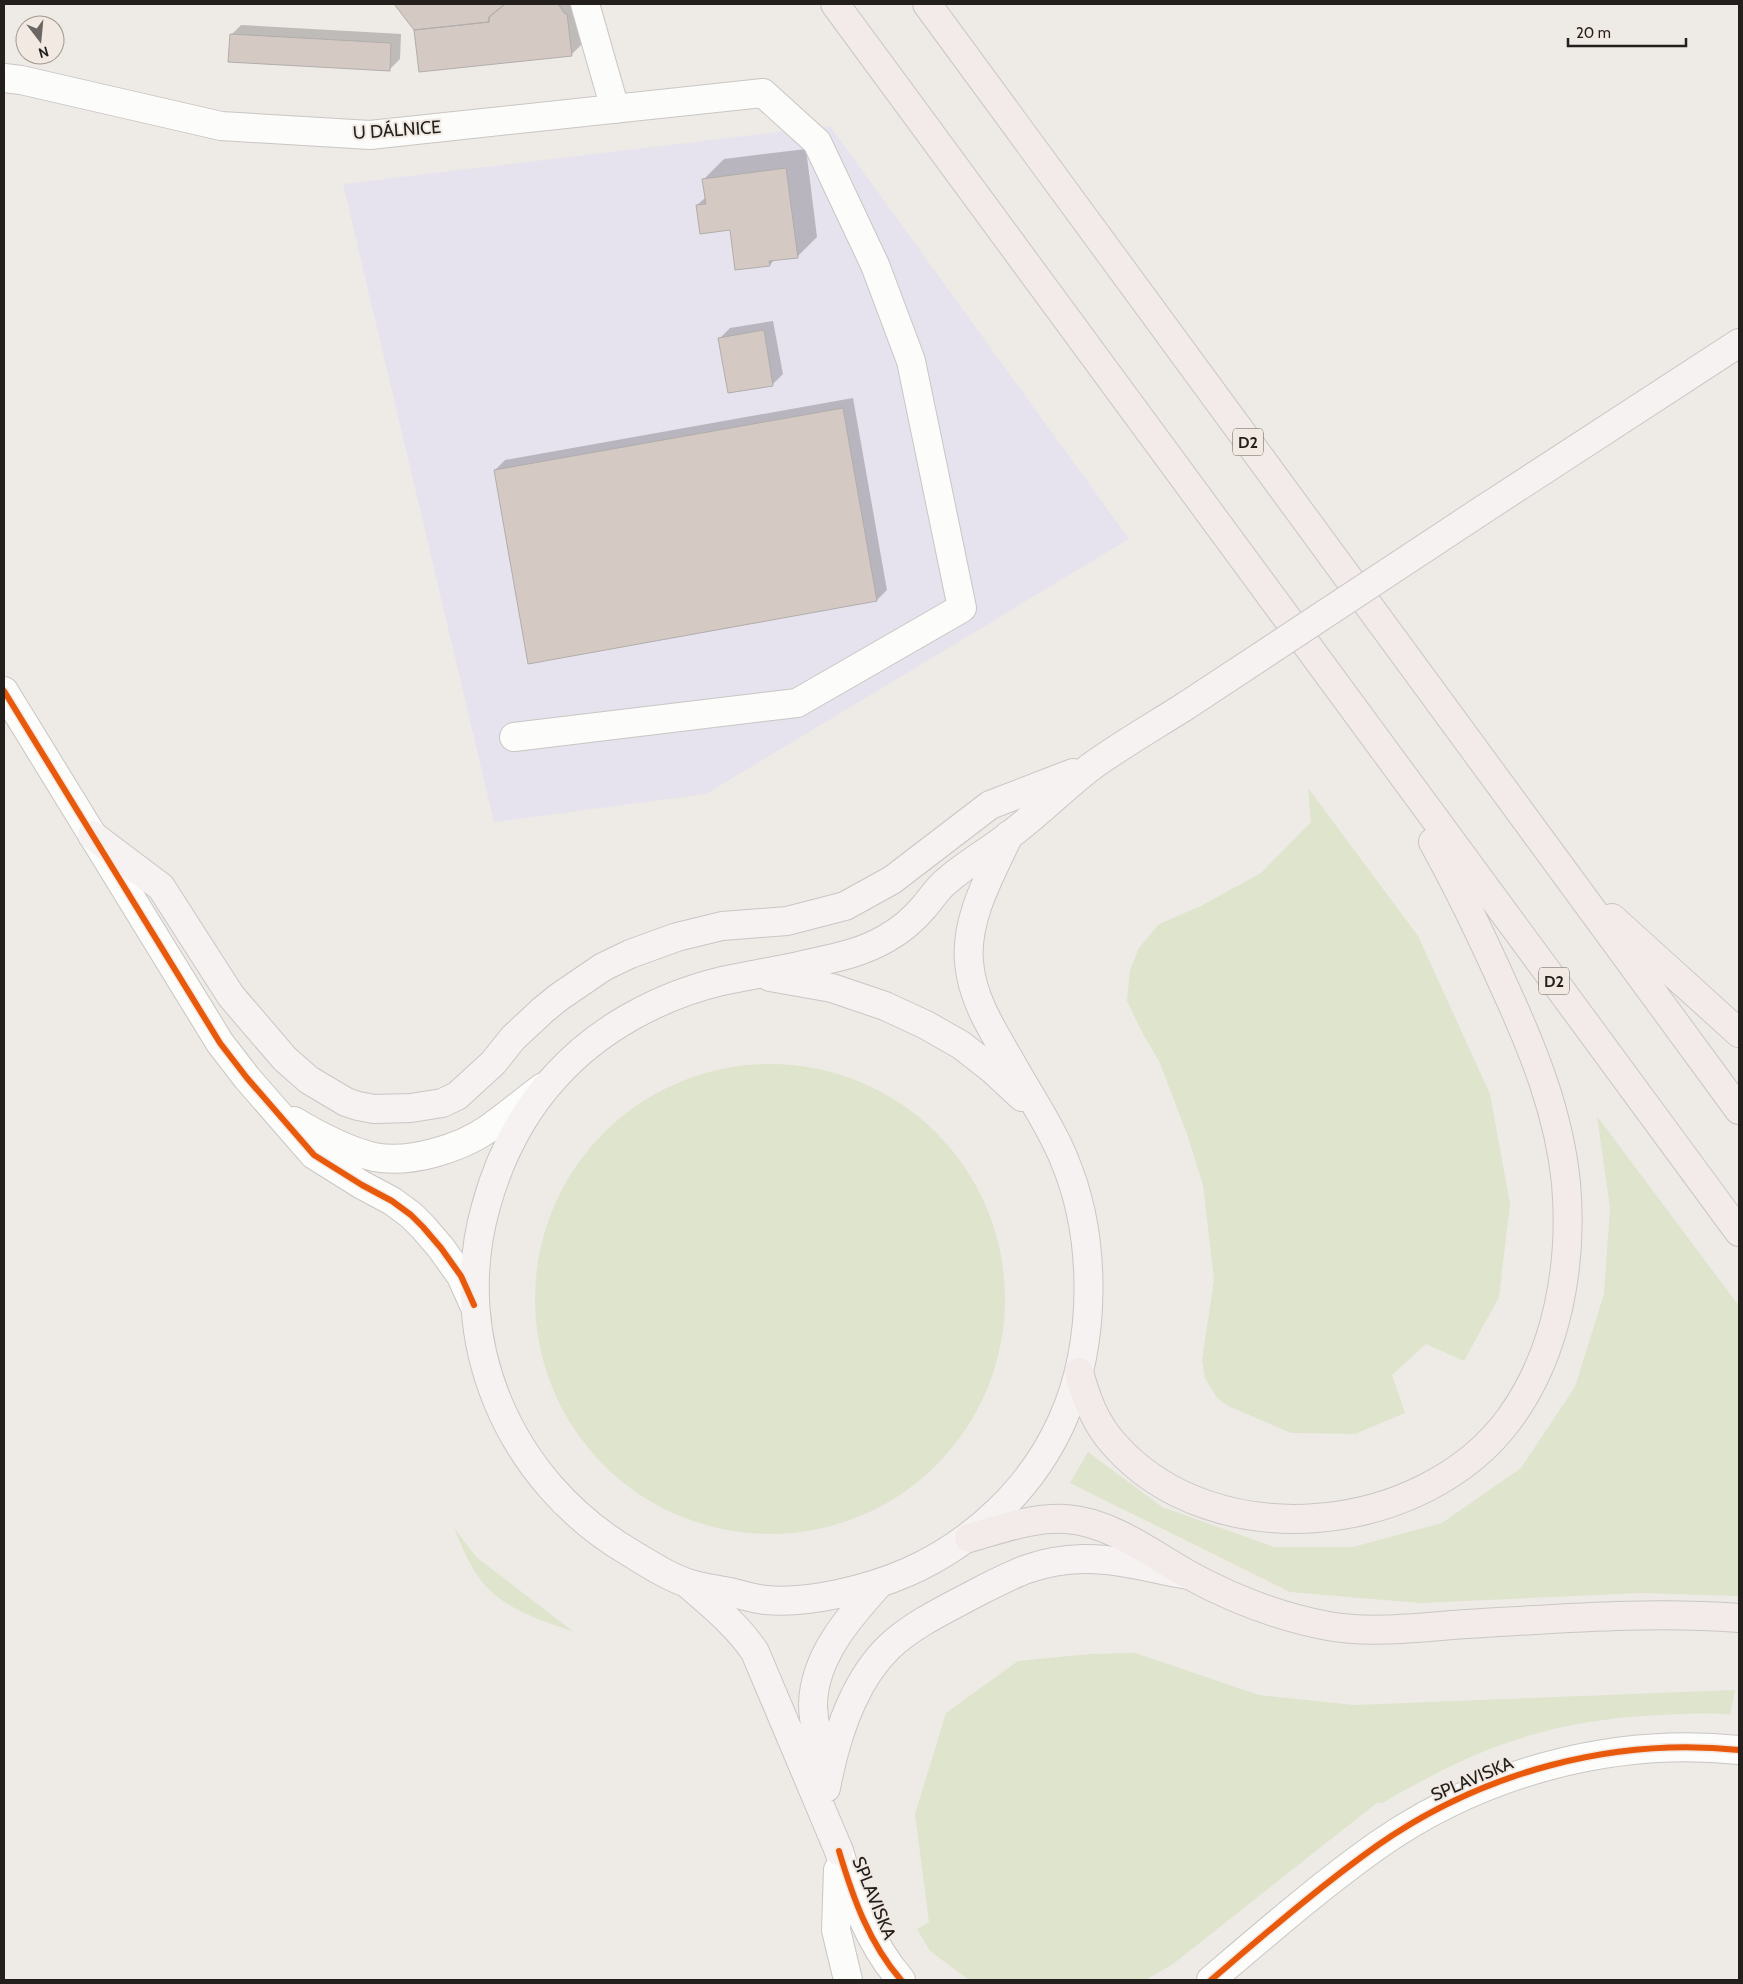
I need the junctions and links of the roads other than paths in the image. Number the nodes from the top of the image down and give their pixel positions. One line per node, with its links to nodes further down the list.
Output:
1 (585, 4): 5 (street)
2 (835, 4): 8 (highway, D2)
3 (927, 4): 13 (highway, D2)
4 (4, 78): 5 (street, U DÁLNICE)
5 (615, 109): 9 (street, U DÁLNICE)
6 (1739, 343): 10 (main road, bridge)
7 (4, 692): 11 (street)
8 (1368, 730): 20 (highway, D2); 22 (highway)
9 (514, 737)
10 (1093, 765): 11 (main road); 12 (main road)
11 (92, 835): 18 (street)
12 (1009, 836): 14 (main road); 19 (main road)
13 (1570, 880): 15 (highway); 17 (highway, D2)
14 (756, 975): 16 (main road); 19 (main road)
15 (1739, 1033)
16 (553, 1079): 18 (street); 21 (main road)
17 (1739, 1110)
18 (278, 1111): 21 (street)
19 (1039, 1113): 22 (main road)
20 (1739, 1232)
21 (474, 1305): 25 (main road)
22 (1079, 1372): 23 (main road)
23 (969, 1538): 24 (highway); 26 (main road)
24 (1190, 1575): 27 (highway); 29 (main road)
25 (688, 1584): 26 (main road); 30 (main road)
26 (879, 1584): 29 (main road)
27 (1739, 1618)
28 (1739, 1750): 33 (street, SPLAVISKA)
29 (826, 1788): 30 (main road)
30 (839, 1851): 31 (street, SPLAVISKA); 32 (street, SPLAVISKA)
31 (848, 1980)
32 (901, 1980)
33 (1211, 1980)

